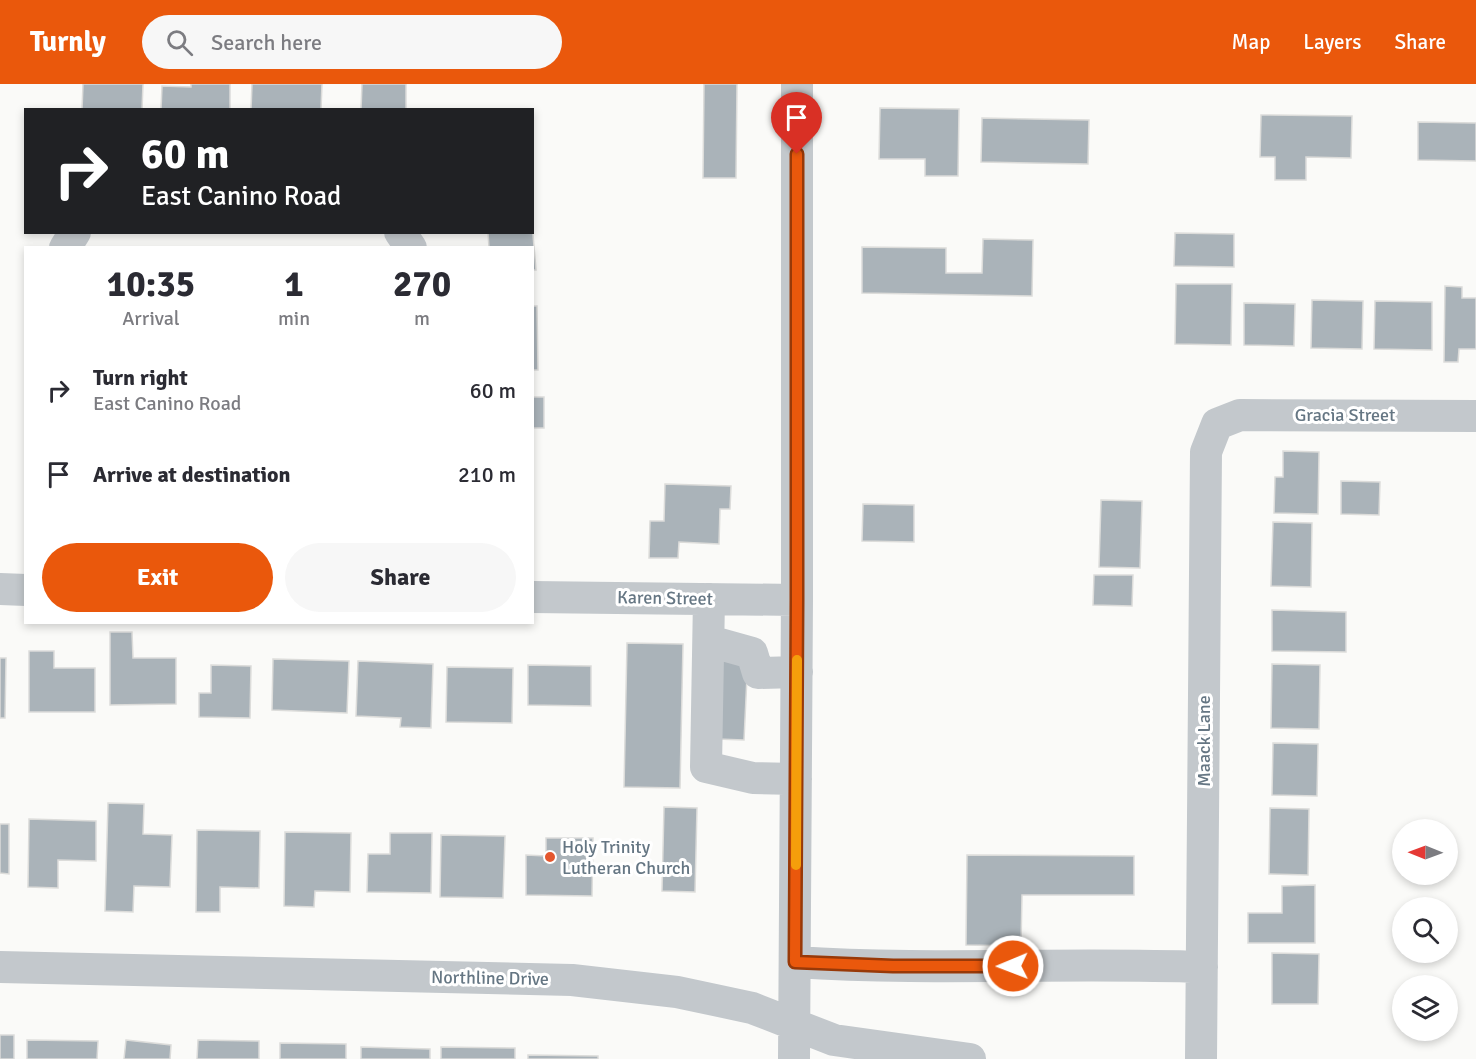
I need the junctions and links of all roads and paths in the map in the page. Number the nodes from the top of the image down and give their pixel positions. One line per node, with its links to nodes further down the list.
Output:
1 (797, 84): 8 (street)
2 (1476, 416): 3 (street, Gracia Street)
3 (1217, 424): 14 (street, Maack Lane)
4 (0, 589): 5 (street)
5 (24, 590)
6 (534, 597): 7 (street, Karen Street)
7 (710, 599): 8 (street, Karen Street); 9 (street)
8 (797, 600): 10 (street)
9 (709, 641): 10 (street); 11 (street)
10 (797, 672): 11 (street)
11 (796, 779): 12 (street)
12 (795, 962): 14 (street); 15 (street)
13 (0, 967): 15 (street, Northline Drive)
14 (1202, 967): 18 (street, Maack Lane)
15 (795, 1024): 16 (street); 17 (street, Northline Drive)
16 (794, 1059)
17 (970, 1059)
18 (1201, 1059)

